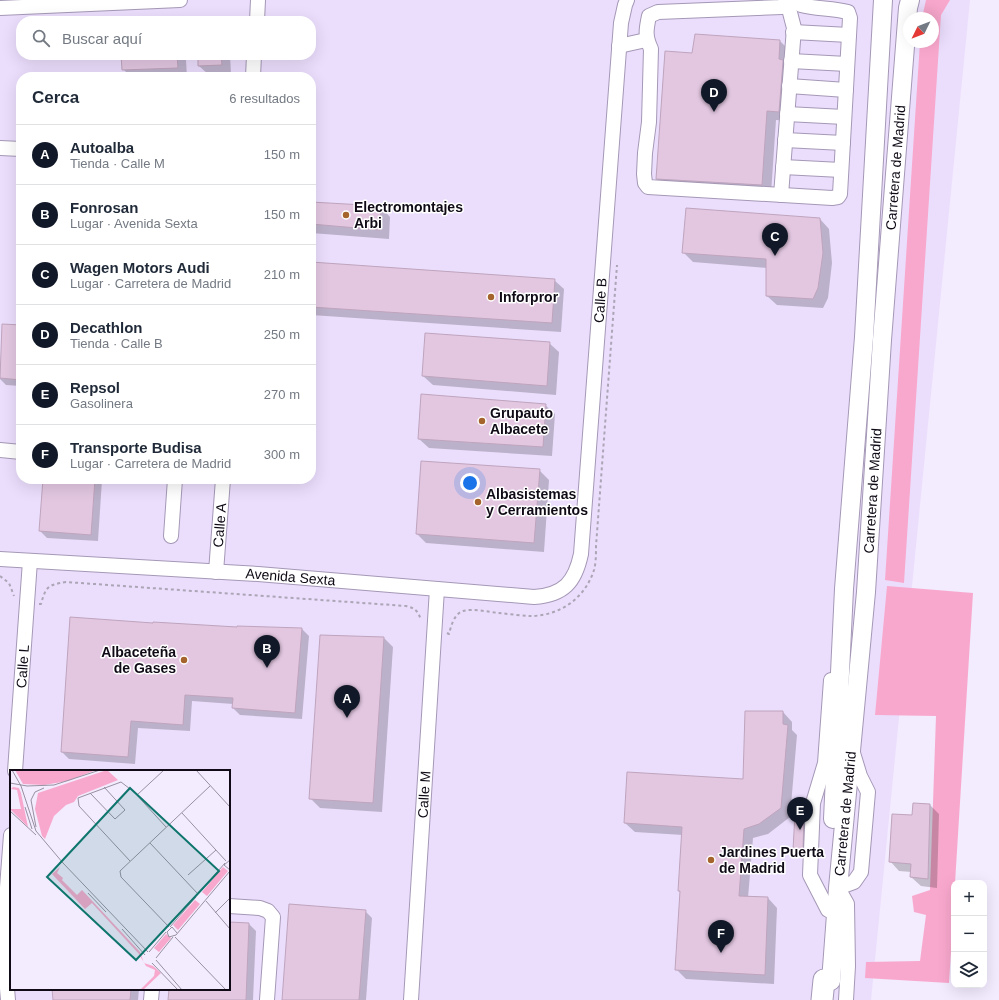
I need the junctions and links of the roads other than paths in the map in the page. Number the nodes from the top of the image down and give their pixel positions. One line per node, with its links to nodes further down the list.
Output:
1 (180, 0): 8 (street)
2 (259, 0): 9 (street)
3 (617, 0): 10 (street, Calle B)
4 (627, 0): 10 (street, Calle B)
5 (791, 0): 11 (street); 12 (street); 13 (street)
6 (883, 0): 46 (main road, Carretera de Madrid)
7 (910, 0): 42 (main road, Carretera de Madrid)
8 (0, 8)
9 (257, 16)
10 (621, 23): 14 (street, Calle B)
11 (793, 32): 12 (street); 16 (street)
12 (849, 35): 17 (street)
13 (646, 40): 14 (street); 29 (street)
14 (619, 46): 38 (street, Calle B)
15 (254, 60): 18 (street)
16 (791, 61): 17 (street); 19 (street)
17 (847, 64): 20 (street)
18 (253, 72)
19 (789, 86): 20 (street); 21 (street)
20 (846, 90): 22 (street)
21 (787, 114): 22 (street); 23 (street)
22 (844, 117): 24 (street)
23 (785, 140): 24 (street); 27 (street)
24 (843, 143): 28 (street)
25 (0, 148): 26 (street)
26 (16, 149)
27 (783, 167): 28 (street); 29 (street)
28 (841, 170): 29 (street)
29 (781, 195)
30 (0, 450): 31 (street)
31 (16, 452)
32 (175, 484): 34 (street)
33 (223, 484): 37 (street, Calle A)
34 (171, 536)
35 (0, 559): 36 (street, Avenida Sexta)
36 (30, 561): 37 (street, Avenida Sexta); 40 (street, Calle L)
37 (216, 572): 39 (street, Avenida Sexta)
38 (574, 577): 39 (street, Avenida Sexta)
39 (437, 589): 50 (street, Calle M)
40 (15, 770)
41 (10, 844): 44 (street)
42 (838, 888): 46 (main road, Carretera de Madrid); 51 (street)
43 (230, 906): 49 (street)
44 (2, 914): 47 (street)
45 (152, 990): 48 (street)
46 (827, 990)
47 (8, 1000)
48 (151, 1000)
49 (267, 1000)
50 (411, 1000)
51 (846, 1000)

